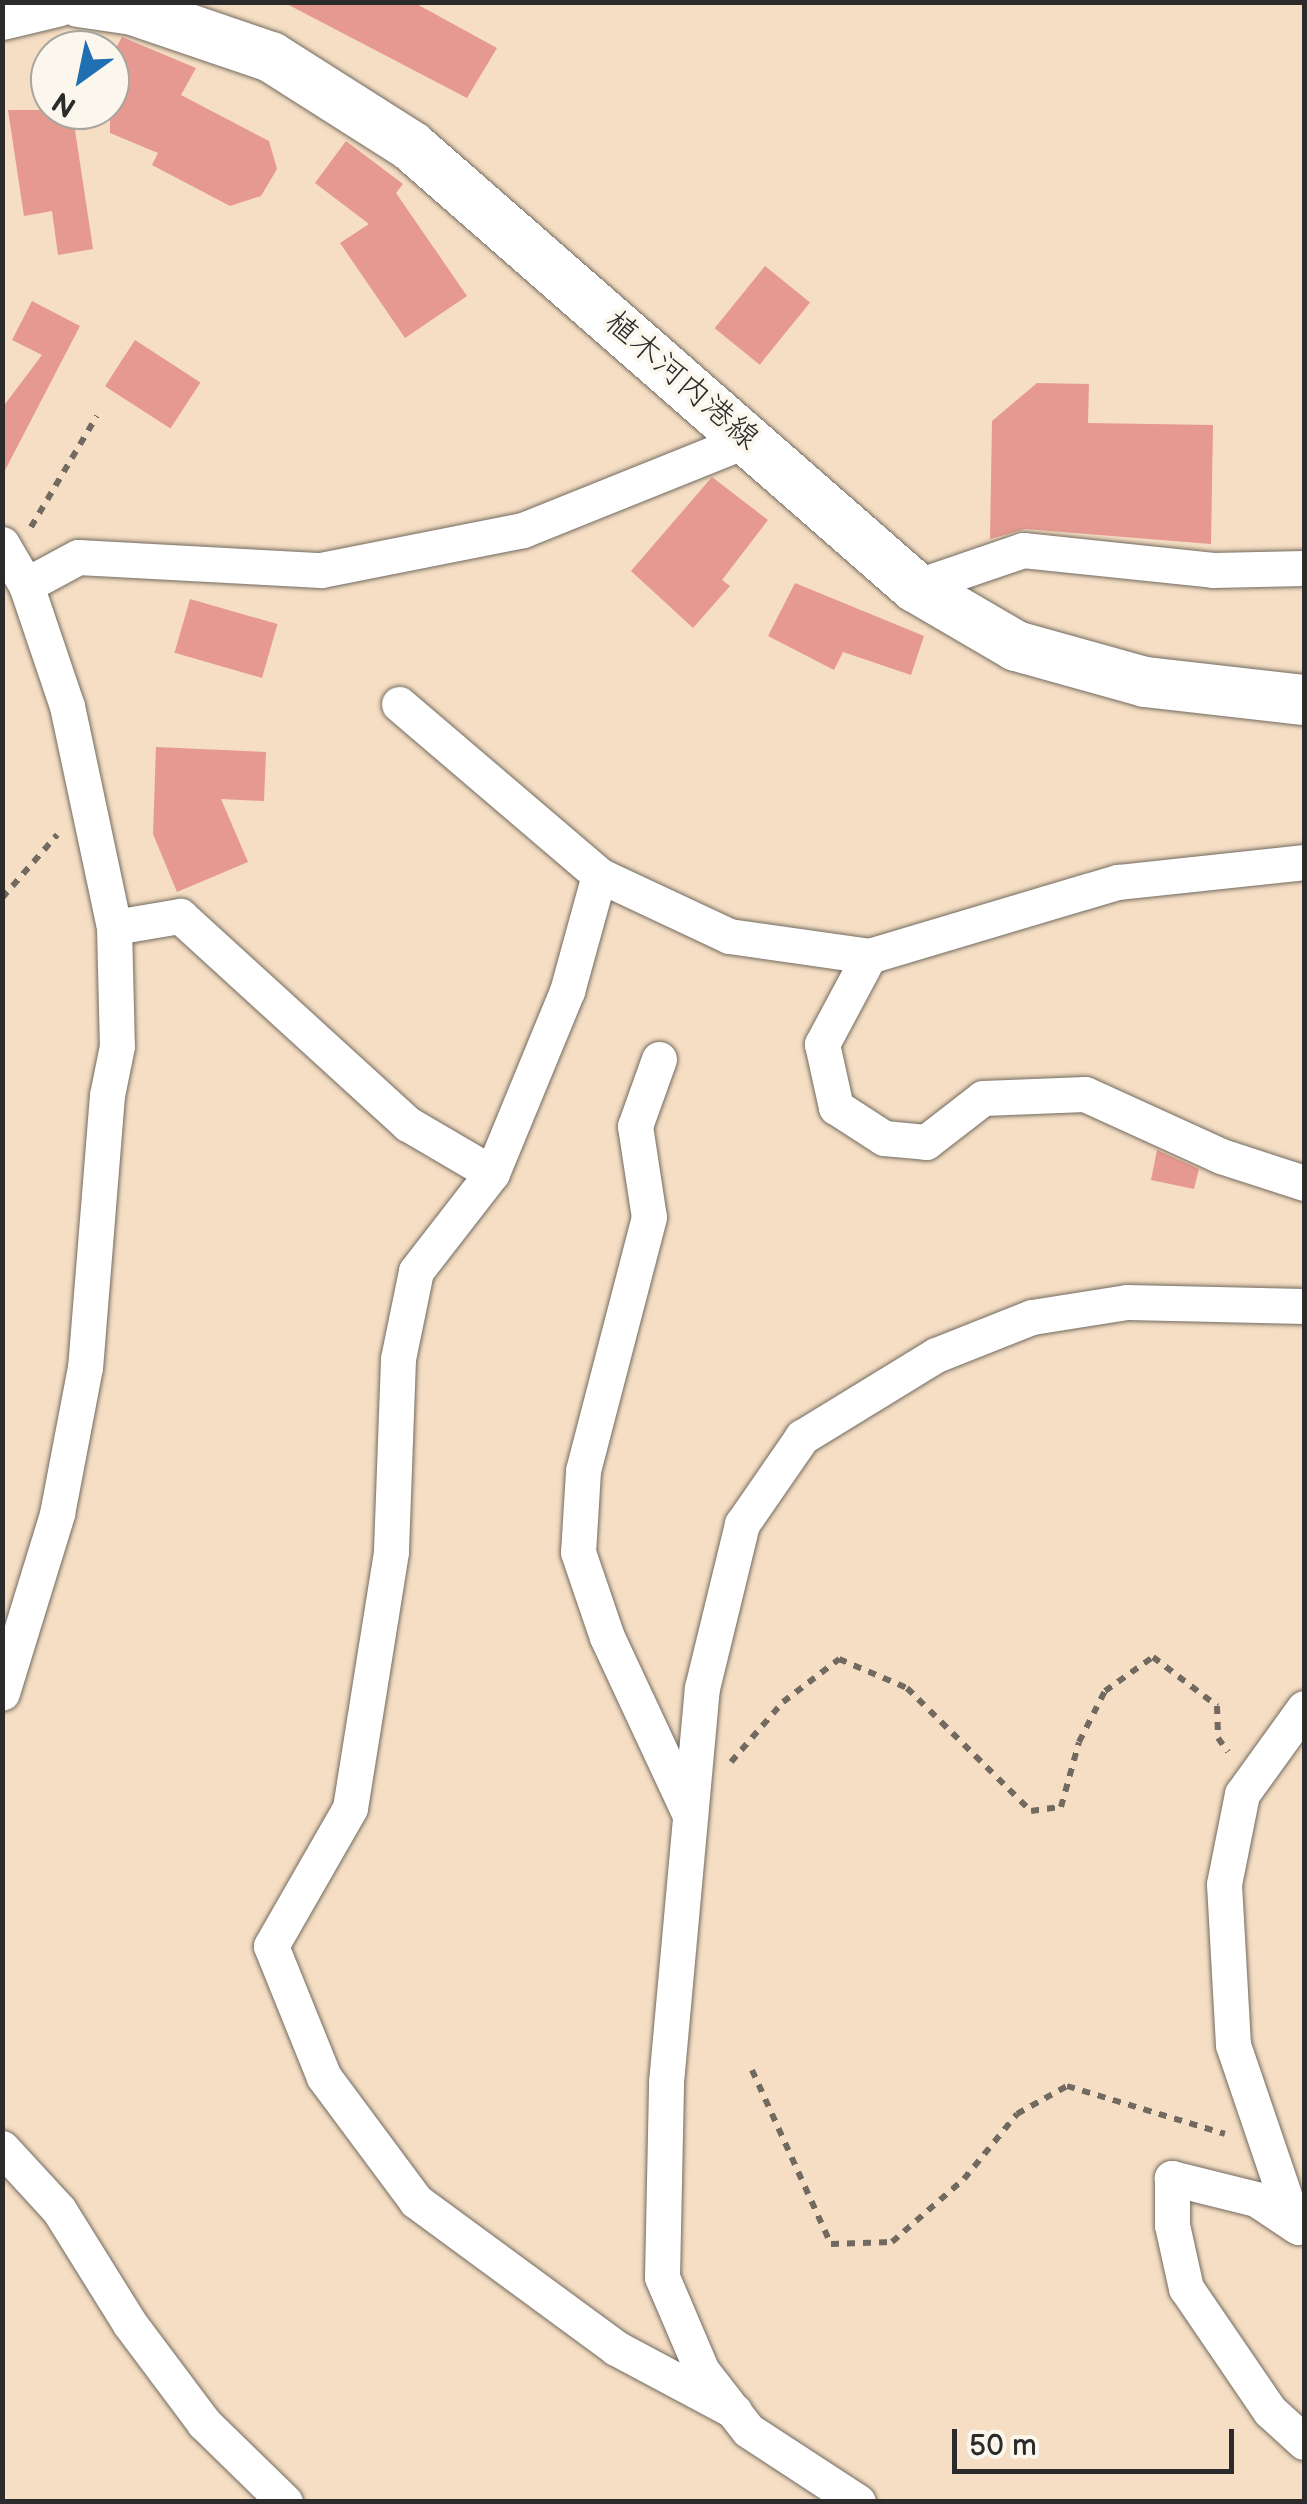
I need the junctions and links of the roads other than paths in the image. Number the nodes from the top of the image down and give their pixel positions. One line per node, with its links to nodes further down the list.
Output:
1 (56, 2): 3 (main road)
2 (79, 2): 4 (main road, 植木河内港線)
3 (2, 15)
4 (749, 439): 7 (street); 8 (main road, 植木河内港線)
5 (2, 544): 7 (street)
6 (1304, 568): 8 (street)
7 (26, 585): 13 (street)
8 (916, 587): 9 (main road, 植木河内港線)
9 (1304, 700)
10 (399, 704): 12 (street)
11 (1299, 864): 14 (street)
12 (599, 875): 14 (street); 16 (street)
13 (114, 927): 16 (street); 19 (street)
14 (869, 956): 17 (street)
15 (659, 1060): 21 (street)
16 (492, 1173): 24 (street)
17 (1304, 1184)
18 (1304, 1306): 21 (street)
19 (2, 1693)
20 (1304, 1708): 23 (street)
21 (691, 1816): 24 (street)
22 (2, 2148): 26 (street)
23 (1299, 2228): 25 (street)
24 (734, 2411): 27 (street)
25 (1304, 2442)
26 (286, 2502)
27 (858, 2502)

